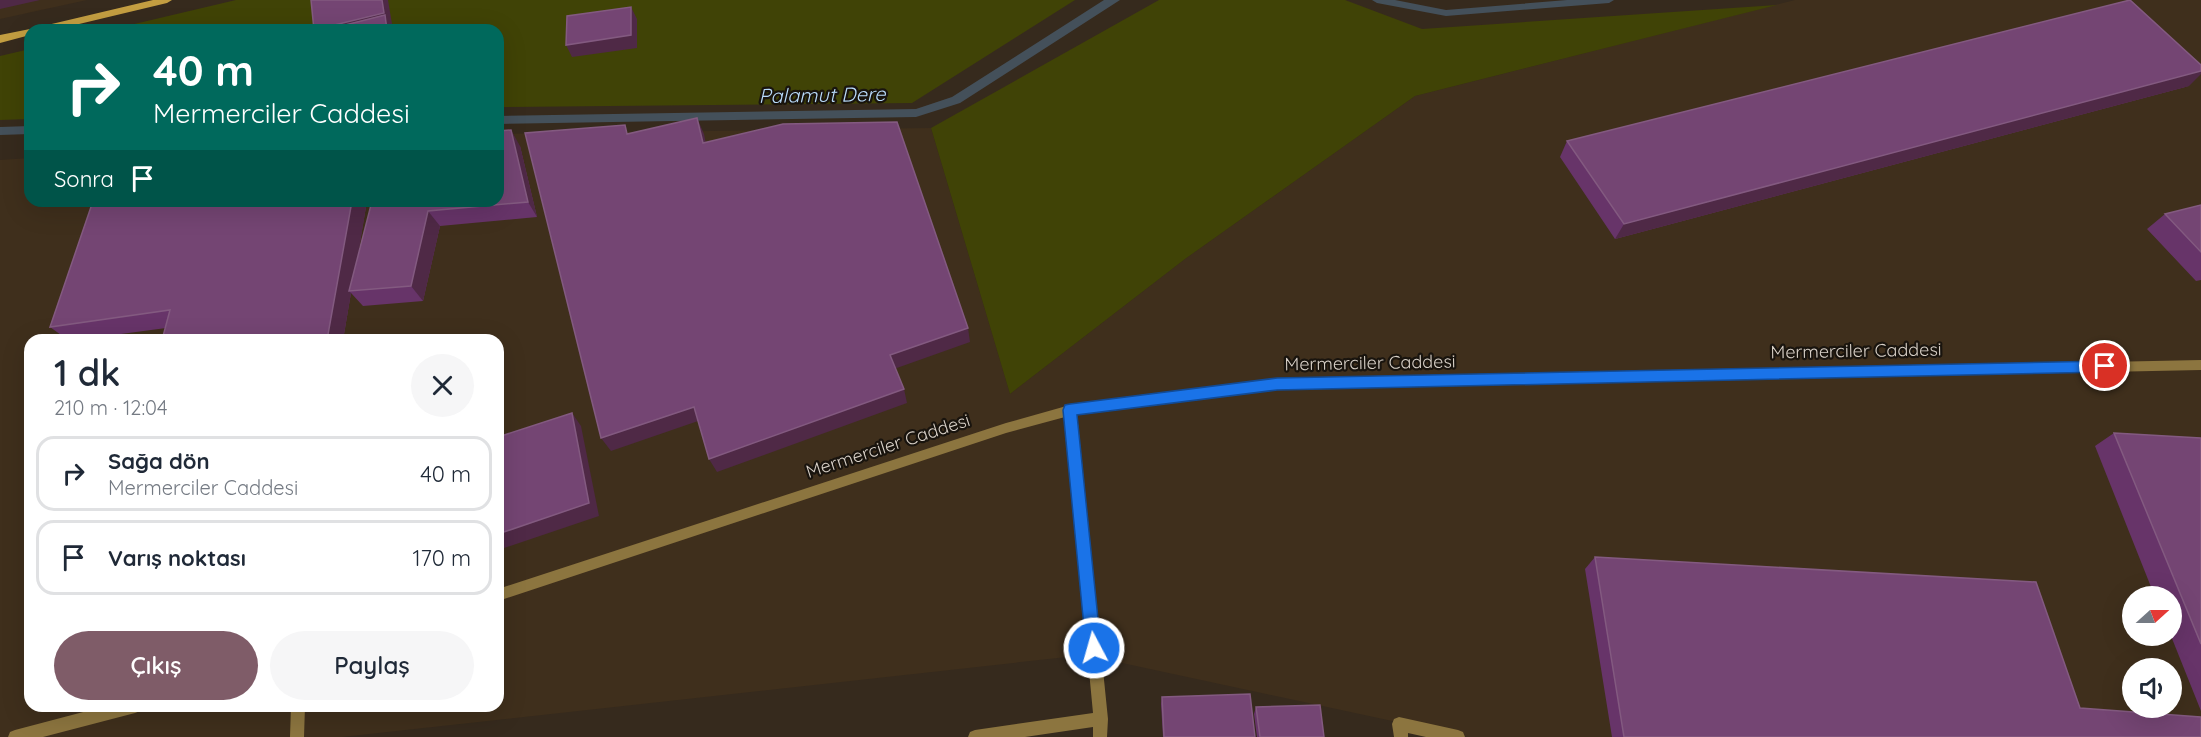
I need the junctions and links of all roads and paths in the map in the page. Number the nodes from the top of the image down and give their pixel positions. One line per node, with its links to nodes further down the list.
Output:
1 (167, 0): 2 (main road)
2 (65, 24)
3 (24, 33): 4 (main road)
4 (0, 39)
5 (2201, 366): 6 (street, Mermerciler Caddesi)
6 (1070, 410): 7 (street, Mermerciler Caddesi); 10 (street)
7 (504, 593)
8 (114, 712): 12 (street)
9 (298, 712): 14 (street)
10 (1101, 719): 15 (street); 16 (street)
11 (1400, 730): 17 (street)
12 (42, 733): 13 (street)
13 (15, 737)
14 (297, 737)
15 (975, 737)
16 (1100, 737)
17 (1458, 737)

